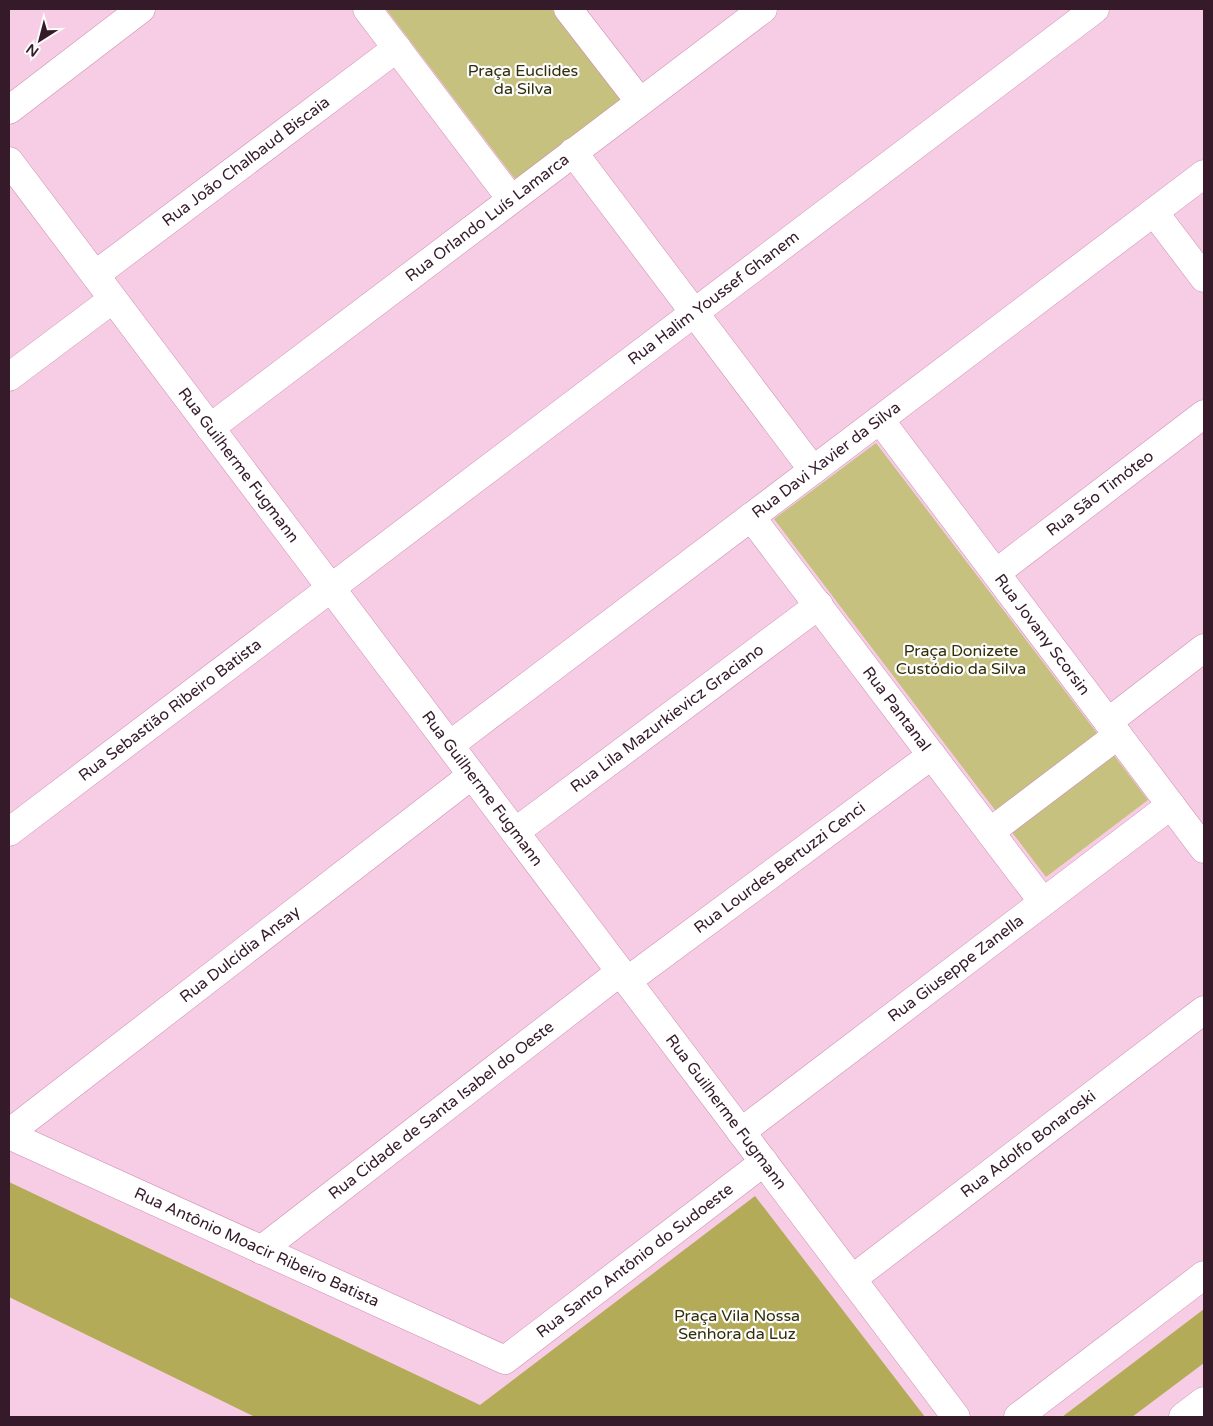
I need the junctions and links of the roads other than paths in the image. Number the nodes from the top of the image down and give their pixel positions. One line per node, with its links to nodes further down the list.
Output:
1 (141, 9): 8 (street)
2 (367, 9): 6 (street)
3 (763, 9): 7 (street, Rua Orlando Luís Lamarca)
4 (1095, 9): 17 (street, Rua Halim Youssef Ghanem)
5 (573, 10): 7 (street)
6 (397, 48): 12 (street); 14 (street, Rua João Chalbaud Biscaia)
7 (640, 102): 9 (street, Rua Orlando Luís Lamarca)
8 (9, 110)
9 (573, 152): 12 (street, Rua Orlando Luís Lamarca); 17 (street)
10 (9, 161): 14 (street, Rua Guilherme Fugmann)
11 (1204, 174): 13 (street, Rua Davi Xavier da Silva)
12 (511, 199): 21 (street, Rua Orlando Luís Lamarca)
13 (1154, 212): 15 (street); 20 (street, Rua Davi Xavier da Silva)
14 (95, 275): 16 (street, Rua Guilherme Fugmann)
15 (1204, 278)
16 (113, 299): 18 (street); 21 (street, Rua Guilherme Fugmann)
17 (694, 313): 22 (street); 25 (street, Rua Halim Youssef Ghanem)
18 (9, 377)
19 (1204, 414): 24 (street, Rua São Timóteo)
20 (880, 420): 22 (street, Rua Davi Xavier da Silva); 24 (street, Rua Jovany Scorsin)
21 (210, 428): 25 (street, Rua Guilherme Fugmann)
22 (813, 470): 23 (street, Rua Davi Xavier da Silva)
23 (752, 517): 26 (street, Rua Pantanal); 29 (street, Rua Davi Xavier da Silva)
24 (996, 573): 28 (street, Rua Jovany Scorsin)
25 (331, 588): 29 (street, Rua Guilherme Fugmann); 33 (street, Rua Sebastião Ribeiro Batista)
26 (819, 605): 30 (street, Rua Pantanal); 34 (street, Rua Lila Mazurkievicz Graciano)
27 (1204, 648): 28 (street)
28 (1113, 728): 32 (street, Rua Jovany Scorsin); 35 (street)
29 (450, 745): 31 (street, Rua Guilherme Fugmann)
30 (932, 755): 35 (street, Rua Pantanal); 38 (street, Rua Lourdes Bertuzzi Cenci)
31 (472, 775): 34 (street, Rua Guilherme Fugmann); 41 (street, Rua Dulcídia Ansay)
32 (1171, 804): 36 (street, Rua Jovany Scorsin); 37 (street, Rua Giuseppe Zanella)
33 (9, 832)
34 (515, 832): 38 (street, Rua Guilherme Fugmann)
35 (990, 832): 37 (street, Rua Pantanal)
36 (1204, 849)
37 (1043, 902): 40 (street, Rua Giuseppe Zanella)
38 (624, 976): 40 (street, Rua Guilherme Fugmann); 43 (street, Rua Cidade de Santa Isabel do Oeste)
39 (1204, 1010): 45 (street, Rua Adolfo Bonaroski)
40 (741, 1132): 42 (street, Rua Guilherme Fugmann)
41 (9, 1134): 43 (street, Rua Antônio Moacir Ribeiro Batista)
42 (764, 1162): 45 (street, Rua Guilherme Fugmann); 46 (street, Rua Santo Antônio do Sudoeste)
43 (261, 1250): 46 (street, Rua Antônio Moacir Ribeiro Batista)
44 (1204, 1275): 49 (street)
45 (852, 1279): 48 (street, Rua Guilherme Fugmann)
46 (505, 1360)
47 (1204, 1401): 50 (street)
48 (956, 1417)
49 (1018, 1417)
50 (1183, 1417)

